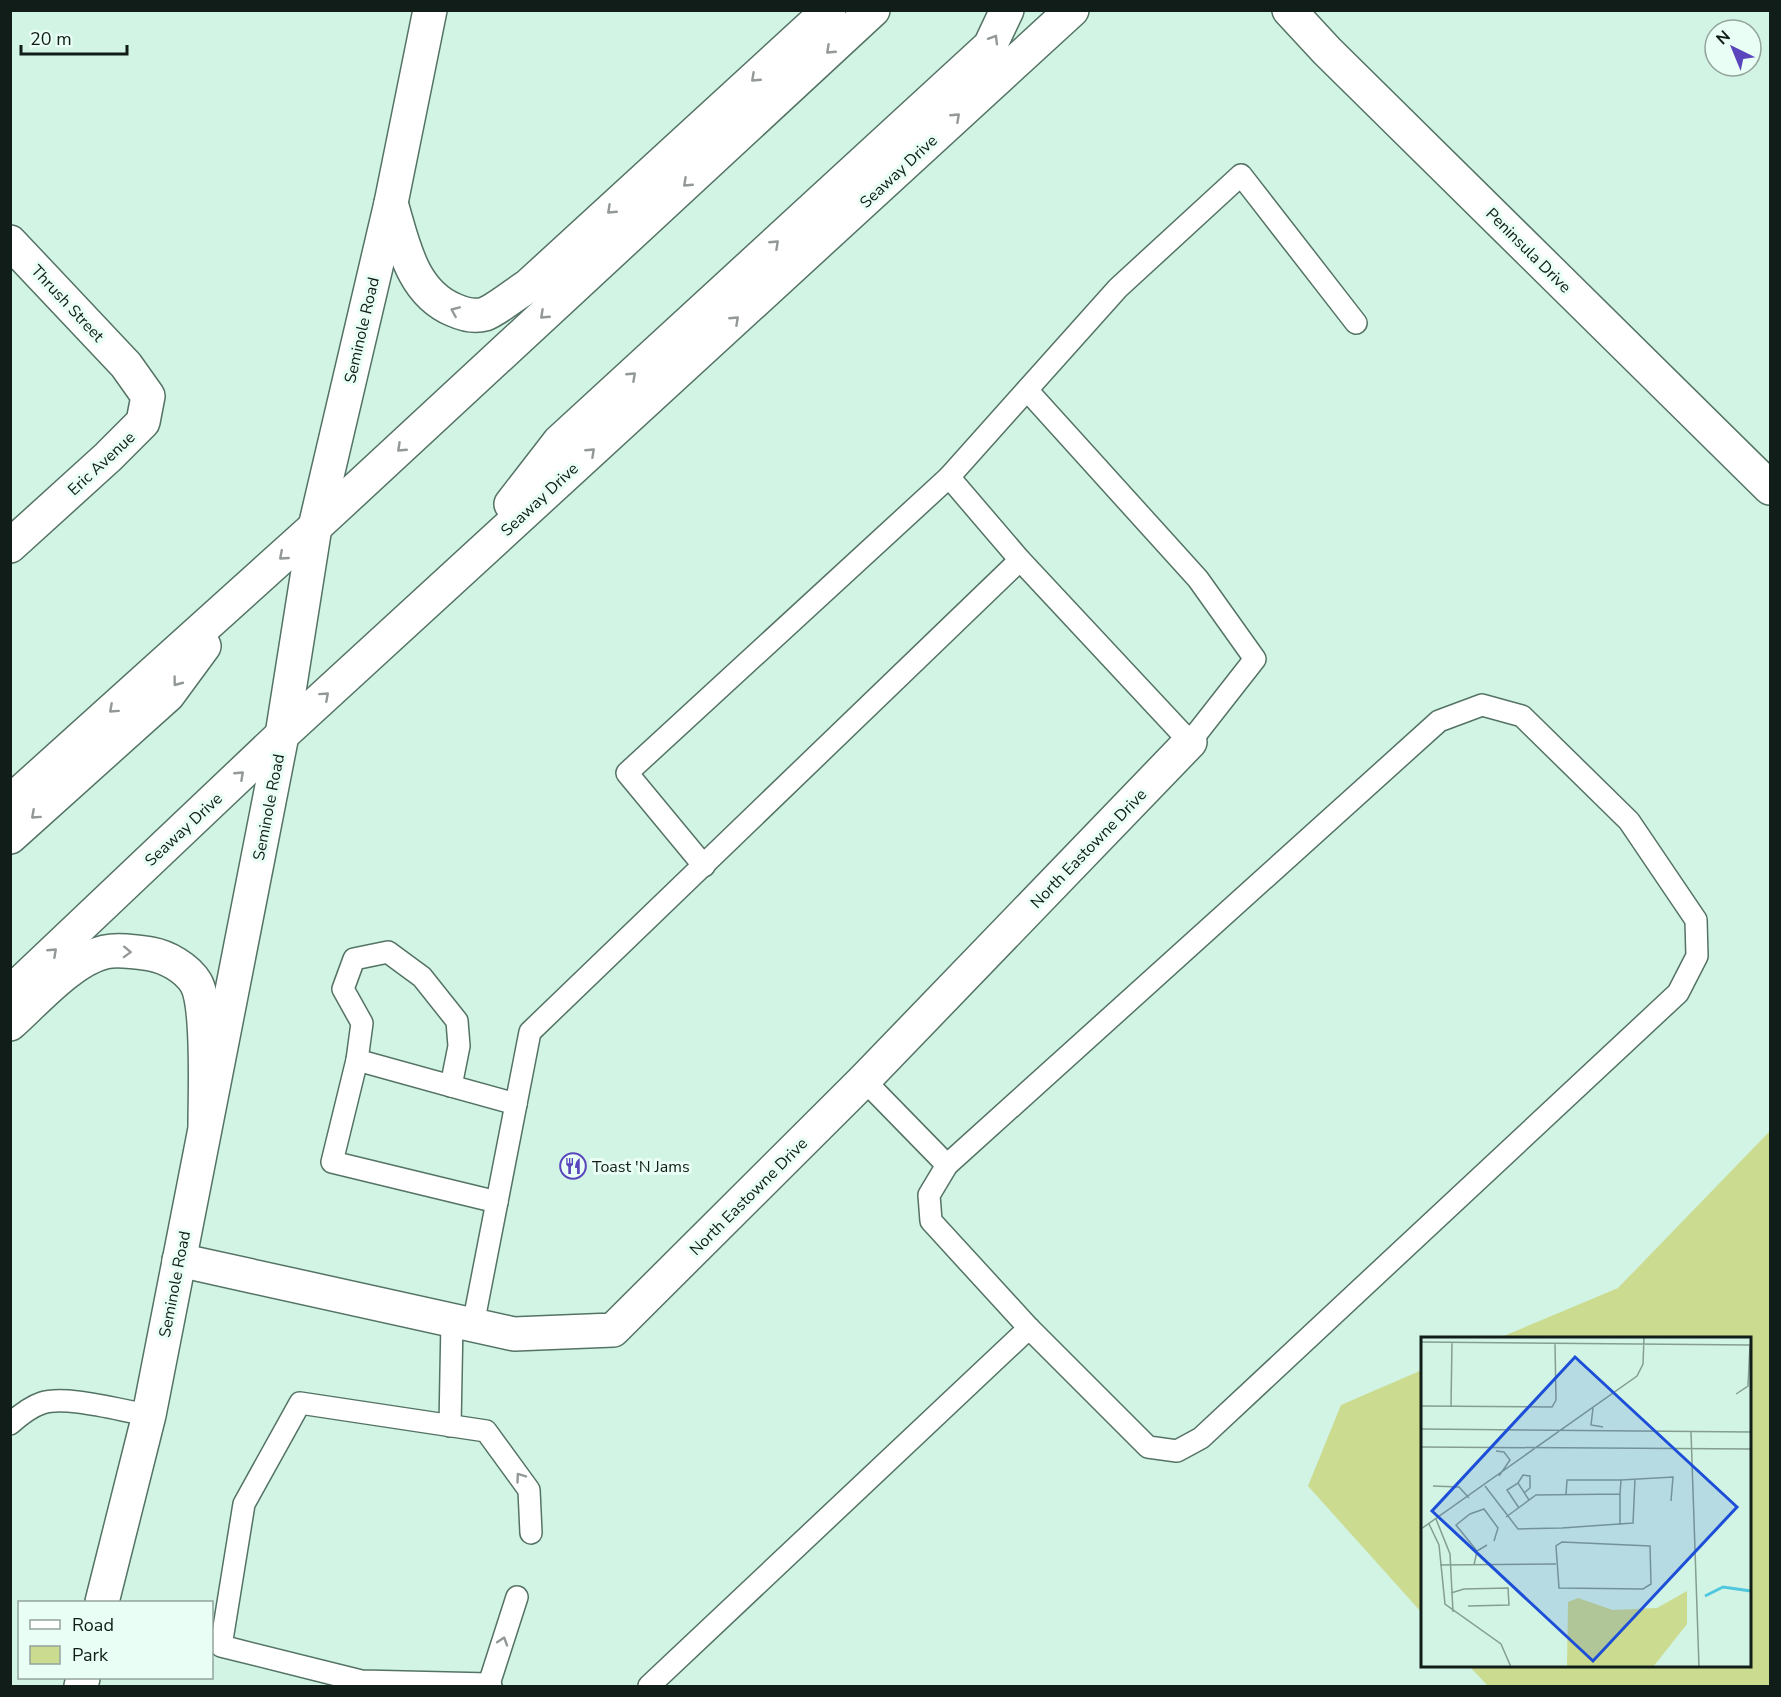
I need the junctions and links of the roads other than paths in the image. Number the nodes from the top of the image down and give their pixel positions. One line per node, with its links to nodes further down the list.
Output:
1 (430, 10): 7 (main road, Seminole Road)
2 (829, 10): 7 (main road, one-way to 7)
3 (873, 10): 14 (main road, one-way to 14)
4 (1007, 10): 17 (main road, one-way to 4)
5 (1072, 10): 17 (main road, Seaway Drive, one-way to 5)
6 (1289, 10): 13 (main road, Peninsula Drive)
7 (391, 203): 14 (main road, Seminole Road)
8 (10, 242): 10 (main road, Thrush Street)
9 (1356, 323): 11 (lane)
10 (126, 365): 15 (main road, Eric Avenue)
11 (1027, 390): 12 (lane); 20 (lane)
12 (949, 477): 16 (lane); 23 (lane)
13 (1770, 488)
14 (315, 527): 18 (main road, one-way to 18); 19 (main road, Seminole Road)
15 (10, 546)
16 (1020, 560): 20 (lane); 23 (lane)
17 (455, 577): 19 (main road, Seaway Drive, one-way to 17)
18 (250, 585): 21 (main road, one-way to 21); 22 (main road, one-way to 22)
19 (282, 735): 24 (main road, Seaway Drive, one-way to 19); 30 (main road, Seminole Road)
20 (1190, 742): 27 (main road, North Eastowne Drive)
21 (10, 802)
22 (10, 837)
23 (704, 866): 29 (lane)
24 (10, 993)
25 (10, 1024): 30 (main road, one-way to 30)
26 (357, 1060): 28 (lane); 28 (lane); 32 (lane)
27 (864, 1080): 31 (lane); 34 (main road, North Eastowne Drive)
28 (451, 1086): 29 (lane)
29 (516, 1104): 32 (lane)
30 (205, 1125): 33 (main road, Seminole Road)
31 (947, 1165): 35 (lane); 35 (lane)
32 (497, 1202): 34 (lane)
33 (179, 1260): 34 (main road, North Eastowne Drive); 36 (main road, Seminole Road)
34 (462, 1323): 38 (lane)
35 (1029, 1328): 43 (lane)
36 (149, 1415): 37 (lane); 41 (main road, Seminole Road)
37 (10, 1424)
38 (450, 1426): 39 (lane, one-way to 38); 42 (lane)
39 (531, 1533)
40 (517, 1598): 42 (lane, one-way to 40)
41 (102, 1601)
42 (490, 1685)
43 (649, 1686)

